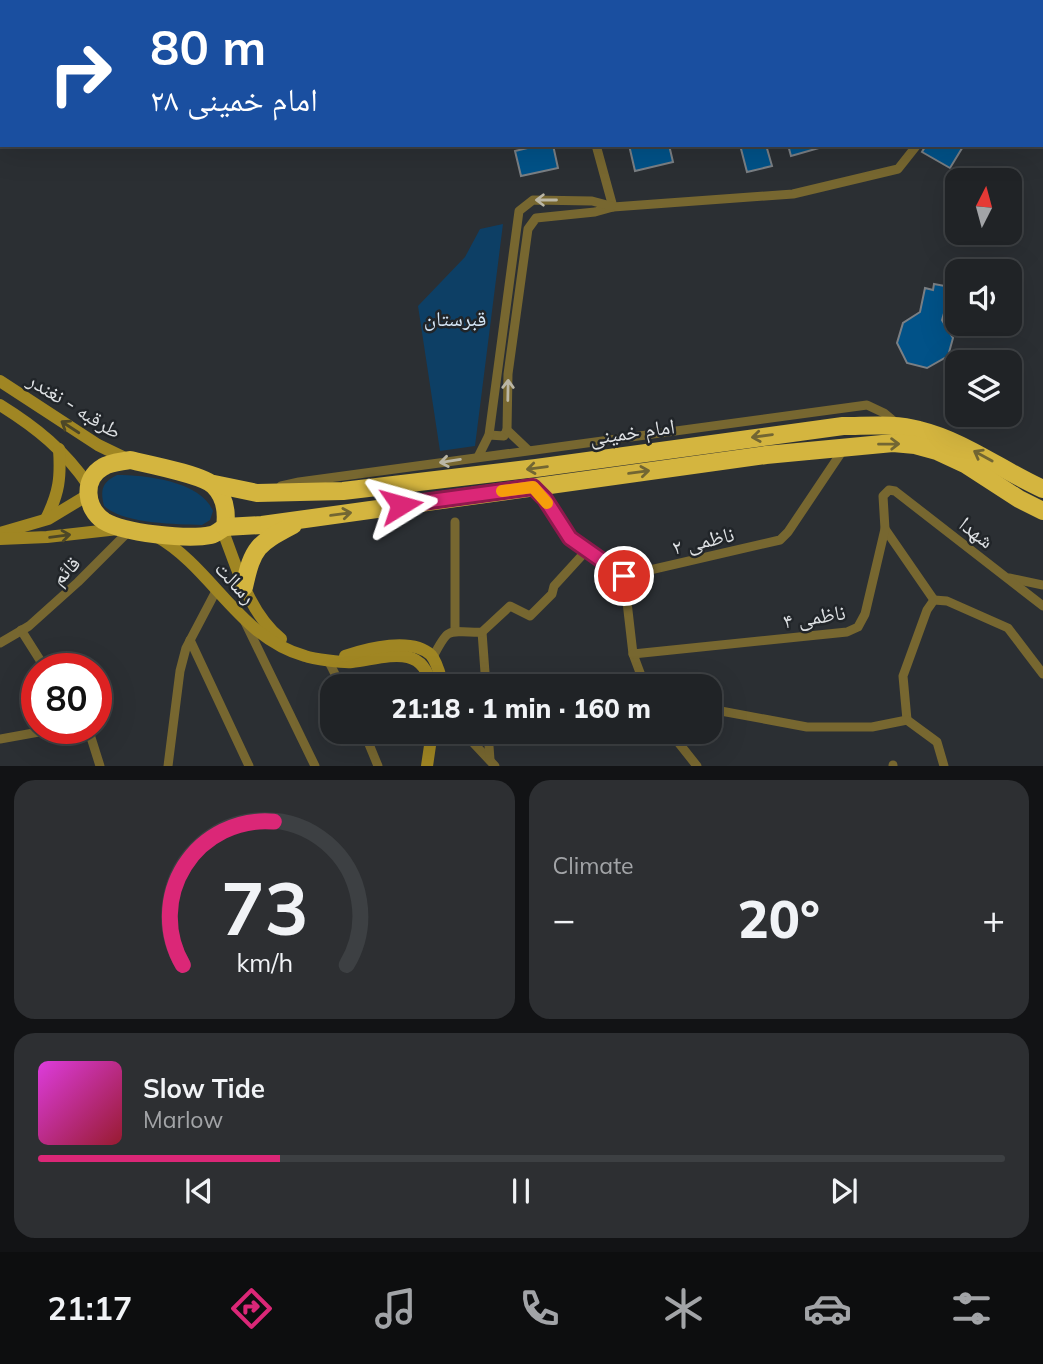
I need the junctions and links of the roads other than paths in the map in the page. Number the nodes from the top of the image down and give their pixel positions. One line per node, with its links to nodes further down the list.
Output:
1 (597, 147): 4 (street)
2 (915, 147): 4 (street)
3 (526, 206): 4 (street, one-way to 3); 5 (street); 9 (street)
4 (613, 207): 5 (street)
5 (536, 218): 8 (street, one-way to 5)
6 (0, 381): 15 (street, طرقبه - نغندر, one-way to 6)
7 (0, 405): 12 (street)
8 (507, 430): 9 (street); 13 (street)
9 (489, 435): 14 (street)
10 (846, 447): 17 (highway, امام خمینی, one-way to 10); 22 (highway, امام خمینی, one-way to 22); 33 (street, ناظمی ۲)
11 (614, 448): 13 (street); 18 (highway, امام خمینی, one-way to 11); 21 (highway, امام خمینی, one-way to 21)
12 (59, 449): 19 (street); 23 (street)
13 (528, 450): 14 (street)
14 (478, 457): 21 (street, one-way to 21)
15 (130, 460): 16 (highway, امام خمینی); 19 (highway)
16 (214, 484): 21 (highway, امام خمینی); 26 (highway)
17 (533, 487): 24 (highway, امام خمینی, one-way to 17); 32 (street)
18 (1043, 489)
19 (88, 490): 23 (street); 28 (highway)
20 (889, 490): 27 (street, ناظمی ۴); 34 (street, شهدا)
21 (257, 493)
22 (1043, 511)
23 (46, 519): 29 (street)
24 (304, 519): 26 (highway, امام خمینی); 36 (highway)
25 (455, 522): 41 (street)
26 (223, 528): 30 (highway, امام خمینی); 36 (street, رسالت)
27 (885, 529): 38 (street); 48 (street, ناظمی ۴)
28 (125, 530): 30 (highway, امام خمینی); 31 (street, one-way to 28); 42 (street, قائم)
29 (0, 533)
30 (150, 533): 37 (street, رسالت)
31 (0, 539)
32 (586, 551): 33 (street); 43 (street)
33 (624, 576): 48 (street)
34 (1007, 577): 35 (street); 39 (street, شهدا)
35 (1043, 585)
36 (244, 587): 47 (street, رسالت)
37 (216, 591): 40 (street, رسالت); 44 (street)
38 (934, 600): 56 (street); 58 (street)
39 (1043, 606)
40 (244, 619): 47 (street, رسالت); 71 (street)
41 (454, 630): 43 (street); 49 (street)
42 (22, 631): 45 (street, قائم); 46 (street)
43 (482, 632): 54 (street)
44 (190, 640): 69 (street); 70 (street)
45 (0, 643)
46 (36, 653)
47 (297, 653): 50 (street, رسالت)
48 (633, 654): 55 (street)
49 (433, 657): 50 (street); 53 (street)
50 (334, 660): 51 (street); 52 (street, رسالت)
51 (338, 674)
52 (428, 674)
53 (439, 674)
54 (485, 674)
55 (640, 674)
56 (1043, 674)
57 (722, 711): 58 (street)
58 (907, 720): 75 (street)
59 (21, 735): 60 (street)
60 (0, 739)
61 (93, 744): 68 (street)
62 (369, 744): 72 (street)
63 (430, 744): 73 (street)
64 (475, 744): 67 (street)
65 (490, 744): 67 (street)
66 (680, 744): 74 (street)
67 (493, 763)
68 (100, 765)
69 (168, 765)
70 (249, 765)
71 (315, 765)
72 (378, 765)
73 (427, 765)
74 (697, 765)
75 (944, 765)

